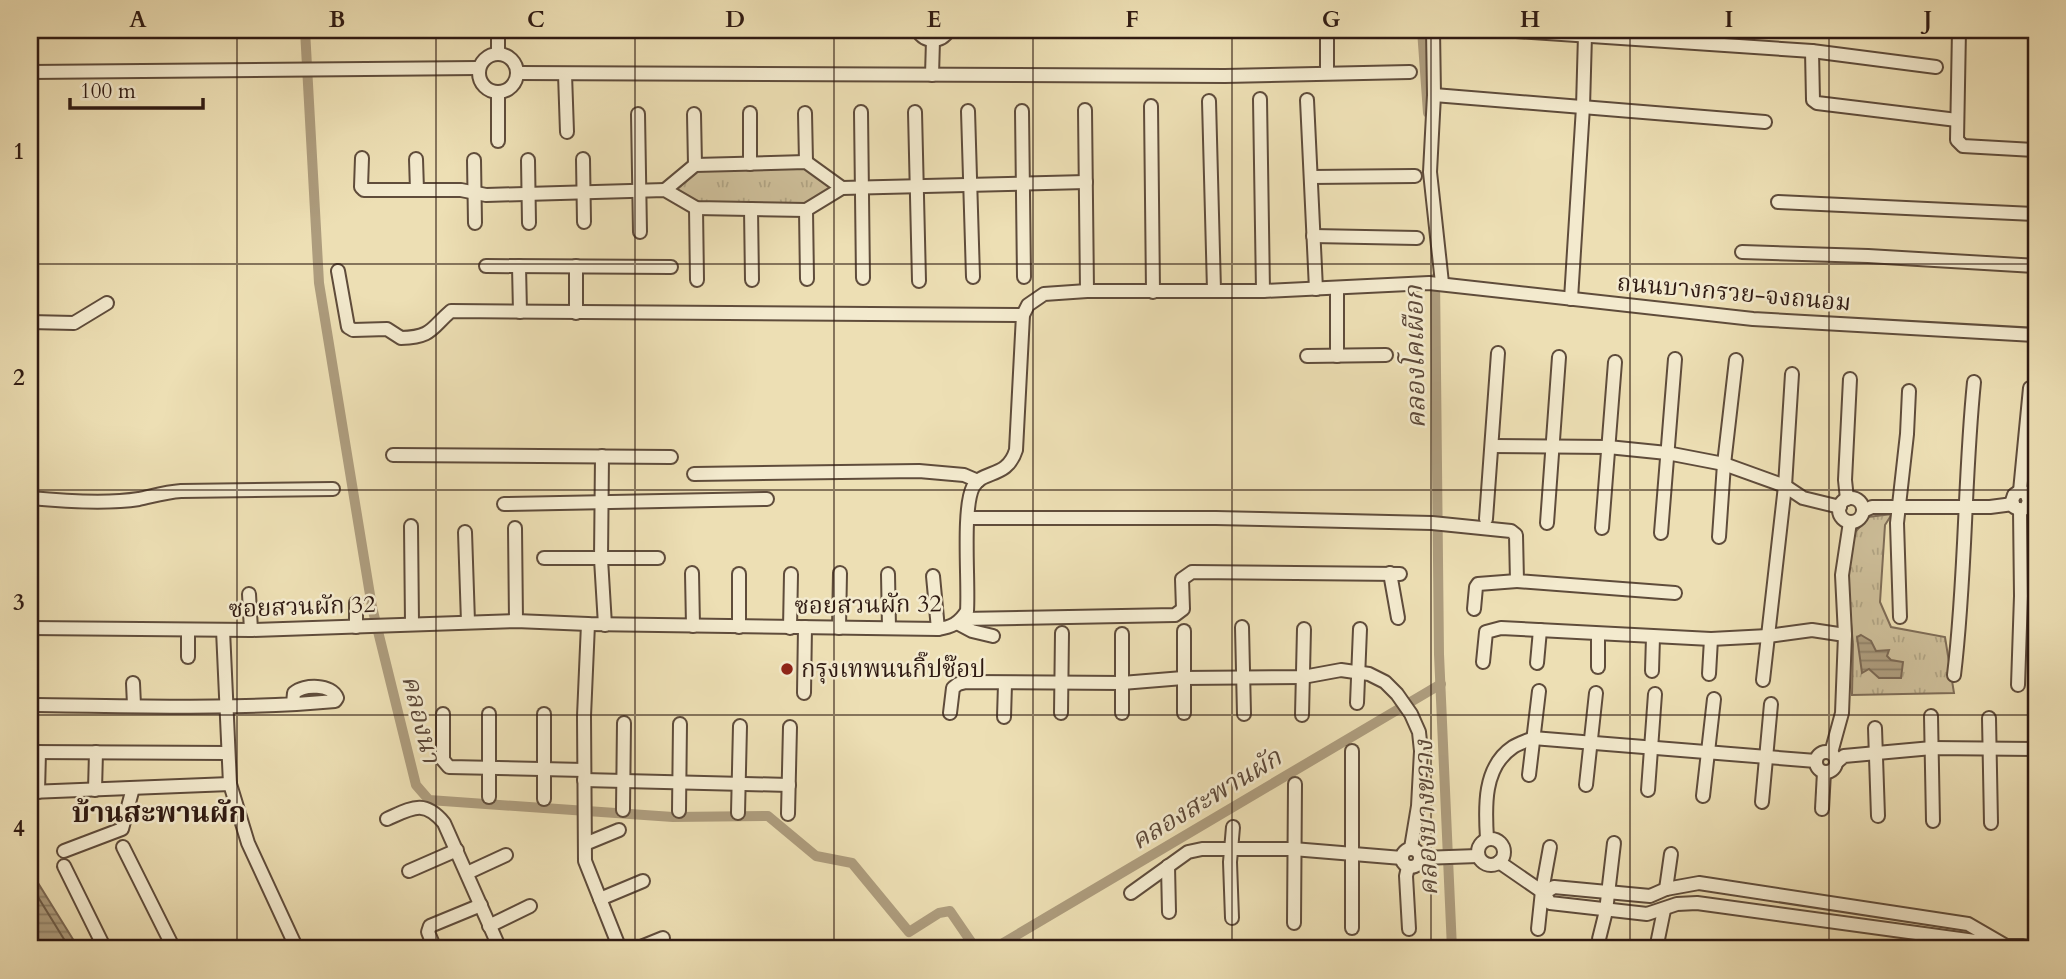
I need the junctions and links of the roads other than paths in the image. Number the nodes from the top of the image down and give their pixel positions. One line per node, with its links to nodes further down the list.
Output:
1 (498, 30): 11 (street)
2 (917, 30): 9 (street)
3 (949, 30): 9 (street)
4 (1327, 30): 17 (street)
5 (1433, 30): 21 (street)
6 (1502, 30): 8 (street)
7 (1959, 30): 36 (street)
8 (1585, 35): 10 (street); 26 (street)
9 (933, 40): 19 (street)
10 (1812, 51): 12 (street); 36 (street)
11 (498, 53): 13 (street); 16 (street)
12 (1936, 67)
13 (478, 68): 14 (street); 20 (street)
14 (30, 72)
15 (1410, 72): 17 (street)
16 (517, 73): 18 (street); 20 (street)
17 (1327, 73): 19 (street)
18 (565, 74): 19 (street); 38 (street)
19 (932, 75)
20 (498, 92): 39 (street)
21 (1434, 95): 26 (street); 88 (street)
22 (1260, 99): 93 (street)
23 (1307, 100): 50 (street)
24 (1209, 101): 91 (street)
25 (1151, 106): 94 (street)
26 (1583, 107): 37 (street); 95 (street)
27 (1085, 110): 51 (street)
28 (968, 111): 52 (street)
29 (1022, 111): 53 (street)
30 (861, 112): 56 (street)
31 (915, 112): 54 (street)
32 (750, 113): 47 (street)
33 (805, 113): 46 (street)
34 (638, 114): 58 (street)
35 (694, 114): 48 (street)
36 (1957, 120): 40 (street)
37 (1765, 122)
38 (567, 132)
39 (498, 141)
40 (2036, 150)
41 (362, 158): 57 (street)
42 (416, 159): 57 (street)
43 (583, 159): 60 (street)
44 (474, 160): 61 (street)
45 (528, 160): 62 (street)
46 (806, 162): 47 (street); 55 (street)
47 (750, 164): 48 (street)
48 (695, 165): 59 (street)
49 (1415, 176): 50 (street)
50 (1311, 177): 72 (street)
51 (1086, 182): 53 (street); 92 (street)
52 (970, 184): 53 (street); 54 (street); 81 (street)
53 (1023, 184): 82 (street)
54 (918, 186): 56 (street); 87 (street)
55 (842, 188): 56 (street); 66 (street)
56 (862, 188): 83 (street)
57 (417, 190): 61 (street)
58 (639, 190): 59 (street); 60 (street); 71 (street)
59 (665, 190): 64 (street)
60 (583, 192): 62 (street); 68 (street)
61 (474, 193): 62 (street); 69 (street)
62 (529, 193): 70 (street)
63 (1778, 202): 67 (street)
64 (696, 208): 65 (street); 85 (street)
65 (751, 209): 66 (street); 86 (street)
66 (806, 210): 84 (street)
67 (2036, 214)
68 (584, 222)
69 (475, 223)
70 (529, 223)
71 (640, 232)
72 (1313, 236): 73 (street); 90 (street)
73 (1417, 238)
74 (1742, 252): 78 (street)
75 (486, 265): 76 (street)
76 (519, 266): 77 (street); 97 (street)
77 (576, 266): 79 (street); 98 (street)
78 (2036, 266)
79 (671, 267)
80 (338, 271): 97 (street)
81 (973, 277)
82 (1024, 277)
83 (863, 278)
84 (807, 279)
85 (697, 280)
86 (752, 280)
87 (919, 281)
88 (1437, 283): 89 (street); 95 (street, ถนนบางกรวย-จงถนอม)
89 (1337, 288): 90 (street); 105 (street)
90 (1316, 289): 93 (street)
91 (1214, 290): 93 (street); 94 (street)
92 (1087, 291): 94 (street); 99 (street)
93 (1263, 291)
94 (1153, 292)
95 (1571, 299): 101 (street, ถนนบางกรวย-จงถนอม)
96 (107, 303): 100 (street)
97 (520, 312): 98 (street)
98 (576, 313): 99 (street)
99 (1023, 315): 124 (street)
100 (30, 322)
101 (2036, 335)
102 (1498, 353): 115 (street)
103 (1387, 355): 105 (street)
104 (1307, 356): 105 (street)
105 (1336, 356)
106 (1559, 357): 116 (street)
107 (1675, 359): 118 (street)
108 (1736, 360): 122 (street)
109 (1615, 362): 117 (street)
110 (1791, 374): 125 (street)
111 (1850, 379): 131 (street)
112 (1973, 382): 134 (street)
113 (2030, 388): 127 (street)
114 (1909, 391): 133 (street)
115 (1492, 446): 116 (street); 138 (street)
116 (1552, 447): 117 (street); 140 (street)
117 (1608, 447): 118 (street); 143 (street)
118 (1667, 453): 122 (street); 145 (street)
119 (393, 455): 120 (street)
120 (603, 456): 121 (street); 130 (street)
121 (671, 457)
122 (1724, 464): 125 (street); 146 (street)
123 (694, 474): 124 (street)
124 (978, 481): 137 (street, ซอยสวนผัก 32)
125 (1785, 486): 131 (street); 191 (street)
126 (333, 489): 128 (street)
127 (2028, 493): 135 (street)
128 (30, 498)
129 (767, 499): 130 (street)
130 (601, 502): 132 (street); 149 (street)
131 (1843, 503): 136 (street); 139 (street)
132 (505, 504)
133 (1898, 506): 134 (street); 136 (street); 161 (street)
134 (1966, 506): 135 (street); 201 (street)
135 (2016, 507): 210 (street)
136 (1863, 511): 139 (street)
137 (968, 518): 156 (street); 164 (street, ซอยสวนผัก 32)
138 (1486, 519)
139 (1850, 522): 189 (street)
140 (1547, 523)
141 (411, 526): 166 (street)
142 (515, 528): 163 (street)
143 (1602, 528)
144 (465, 532): 165 (street)
145 (1661, 533)
146 (1719, 537)
147 (544, 558): 149 (street)
148 (658, 558): 149 (street)
149 (601, 559): 168 (street)
150 (692, 573): 169 (street)
151 (840, 573): 176 (street)
152 (739, 574): 171 (street)
153 (791, 574): 175 (street)
154 (888, 574): 177 (street)
155 (933, 576): 178 (street)
156 (1517, 581): 157 (street); 160 (street)
157 (1675, 593)
158 (249, 594): 182 (street)
159 (356, 603): 170 (street)
160 (1474, 609)
161 (1900, 617)
162 (1398, 618): 164 (street)
163 (516, 621): 165 (street, ซอยสวนผัก 32); 167 (street, ซอยสวนผัก 32)
164 (960, 621): 178 (street, ซอยสวนผัก 32); 190 (street)
165 (468, 622): 166 (street, ซอยสวนผัก 32)
166 (412, 623): 170 (street, ซอยสวนผัก 32)
167 (588, 624): 168 (street, ซอยสวนผัก 32); 257 (street)
168 (605, 625): 169 (street, ซอยสวนผัก 32)
169 (693, 626): 171 (street, ซอยสวนผัก 32)
170 (356, 627): 182 (street, ซอยสวนผัก 32)
171 (739, 627): 175 (street, ซอยสวนผัก 32)
172 (805, 627): 175 (street, ซอยสวนผัก 32); 176 (street, ซอยสวนผัก 32); 212 (street)
173 (1242, 627): 204 (street)
174 (30, 628): 184 (street, ซอยสวนผัก 32)
175 (790, 628)
176 (839, 628): 177 (street, ซอยสวนผัก 32)
177 (889, 628): 178 (street, ซอยสวนผัก 32)
178 (938, 629)
179 (1304, 629): 202 (street)
180 (1360, 629): 199 (street)
181 (223, 630): 182 (street, ซอยสวนผัก 32); 184 (street, ซอยสวนผัก 32); 221 (street)
182 (251, 630)
183 (1540, 630): 188 (street); 195 (street); 196 (street)
184 (188, 631): 194 (street)
185 (1184, 631): 203 (street)
186 (1062, 633): 207 (street)
187 (1122, 634): 208 (street)
188 (1598, 634): 192 (street); 197 (street)
189 (1845, 635): 191 (street); 251 (street)
190 (993, 636)
191 (1768, 636): 193 (street); 205 (street)
192 (1653, 637): 193 (street); 198 (street)
193 (1711, 639): 200 (street)
194 (188, 657)
195 (1483, 662)
196 (1537, 663)
197 (1598, 667)
198 (1652, 671)
199 (1360, 672): 202 (street); 217 (street); 298 (street)
200 (1709, 674)
201 (1954, 675)
202 (1303, 677): 204 (street); 230 (street)
203 (1183, 678): 204 (street); 208 (street); 225 (street)
204 (1243, 679): 228 (street)
205 (1763, 680)
206 (133, 683): 220 (street)
207 (1061, 683): 208 (street); 209 (street); 223 (street)
208 (1122, 683): 224 (street)
209 (1004, 684): 222 (street); 232 (street)
210 (2018, 685)
211 (1539, 691): 239 (street)
212 (804, 693)
213 (1597, 693): 240 (street)
214 (1655, 694): 241 (street)
215 (1714, 699): 249 (street)
216 (293, 703): 221 (street)
217 (1357, 703)
218 (1771, 704): 252 (street)
219 (37, 705): 220 (street)
220 (134, 705): 221 (street)
221 (225, 705): 248 (street)
222 (950, 713)
223 (1061, 713)
224 (1122, 713)
225 (1184, 713)
226 (443, 714): 254 (street)
227 (489, 714): 254 (street)
228 (1244, 714)
229 (544, 715): 255 (street)
230 (1302, 715)
231 (1931, 716): 242 (street)
232 (1004, 717)
233 (1989, 718): 244 (street)
234 (624, 723): 259 (street)
235 (680, 724): 260 (street)
236 (740, 726): 261 (street)
237 (790, 727): 264 (street)
238 (1875, 728): 250 (street)
239 (1533, 738): 240 (street); 258 (street); 285 (street)
240 (1592, 744): 241 (street); 265 (street)
241 (1650, 748): 249 (street); 268 (street)
242 (1932, 748): 244 (street); 250 (street); 281 (street)
243 (2036, 749): 244 (street)
244 (1989, 750): 282 (street)
245 (1352, 751): 294 (street)
246 (35, 752): 247 (street); 269 (street)
247 (96, 752): 248 (street); 267 (street)
248 (228, 753): 262 (street)
249 (1709, 753): 252 (street); 270 (street)
250 (1876, 754): 251 (street); 279 (street)
251 (1834, 757): 253 (street); 256 (street)
252 (1767, 758): 253 (street); 273 (street)
253 (1816, 761): 256 (street)
254 (489, 767): 255 (street); 271 (street)
255 (544, 770): 257 (street); 272 (street)
256 (1824, 772): 274 (street)
257 (584, 775): 259 (street); 287 (street)
258 (1529, 775)
259 (623, 780): 260 (street); 275 (street)
260 (679, 782): 261 (street); 276 (street)
261 (738, 783): 264 (street); 277 (street)
262 (230, 784): 266 (street); 328 (street)
263 (1295, 784): 290 (street)
264 (789, 785): 278 (street)
265 (1586, 785)
266 (133, 788): 267 (street); 293 (street)
267 (95, 790): 269 (street)
268 (1648, 790)
269 (34, 792)
270 (1703, 796)
271 (489, 797)
272 (544, 799)
273 (1762, 802)
274 (1822, 809)
275 (623, 810)
276 (679, 811)
277 (738, 813)
278 (788, 814)
279 (1878, 816)
280 (387, 819): 291 (street)
281 (1933, 821)
282 (1991, 823)
283 (1233, 827): 292 (street)
284 (619, 830): 287 (street)
285 (1487, 839): 297 (street); 299 (street)
286 (1614, 843): 308 (street)
287 (585, 844): 309 (street)
288 (123, 846): 327 (street)
289 (1550, 847): 307 (street)
290 (1293, 849): 292 (street); 294 (street); 318 (street)
291 (457, 850): 302 (street); 303 (street)
292 (1232, 850): 301 (street); 316 (street)
293 (64, 851)
294 (1351, 852): 298 (street); 320 (street)
295 (1671, 854): 305 (street)
296 (506, 855): 303 (street)
297 (1478, 856): 298 (street); 299 (street)
298 (1410, 858): 321 (street)
299 (1499, 862): 307 (street)
300 (64, 866): 326 (street)
301 (1168, 866): 306 (street); 315 (street)
302 (409, 871)
303 (467, 873): 311 (street)
304 (643, 881): 309 (street)
305 (1666, 889): 308 (street); 310 (street)
306 (1131, 892)
307 (1543, 892): 308 (street); 314 (street); 322 (street)
308 (1609, 893): 314 (street)
309 (600, 899): 331 (street)
310 (1818, 900): 317 (street); 325 (street)
311 (481, 905): 319 (street); 329 (street)
312 (530, 906): 319 (street)
313 (1664, 910): 314 (street); 317 (street); 333 (street)
314 (1606, 911): 324 (street)
315 (1169, 912)
316 (1232, 918)
317 (1817, 919): 334 (street)
318 (1294, 923)
319 (489, 926): 330 (street)
320 (1352, 929)
321 (1409, 929)
322 (1538, 929)
323 (663, 938): 332 (street)
324 (1599, 939)
325 (2036, 948)
326 (105, 949)
327 (174, 949)
328 (296, 949)
329 (435, 949)
330 (500, 949)
331 (620, 949)
332 (636, 949)
333 (1656, 949)
334 (1989, 949)

